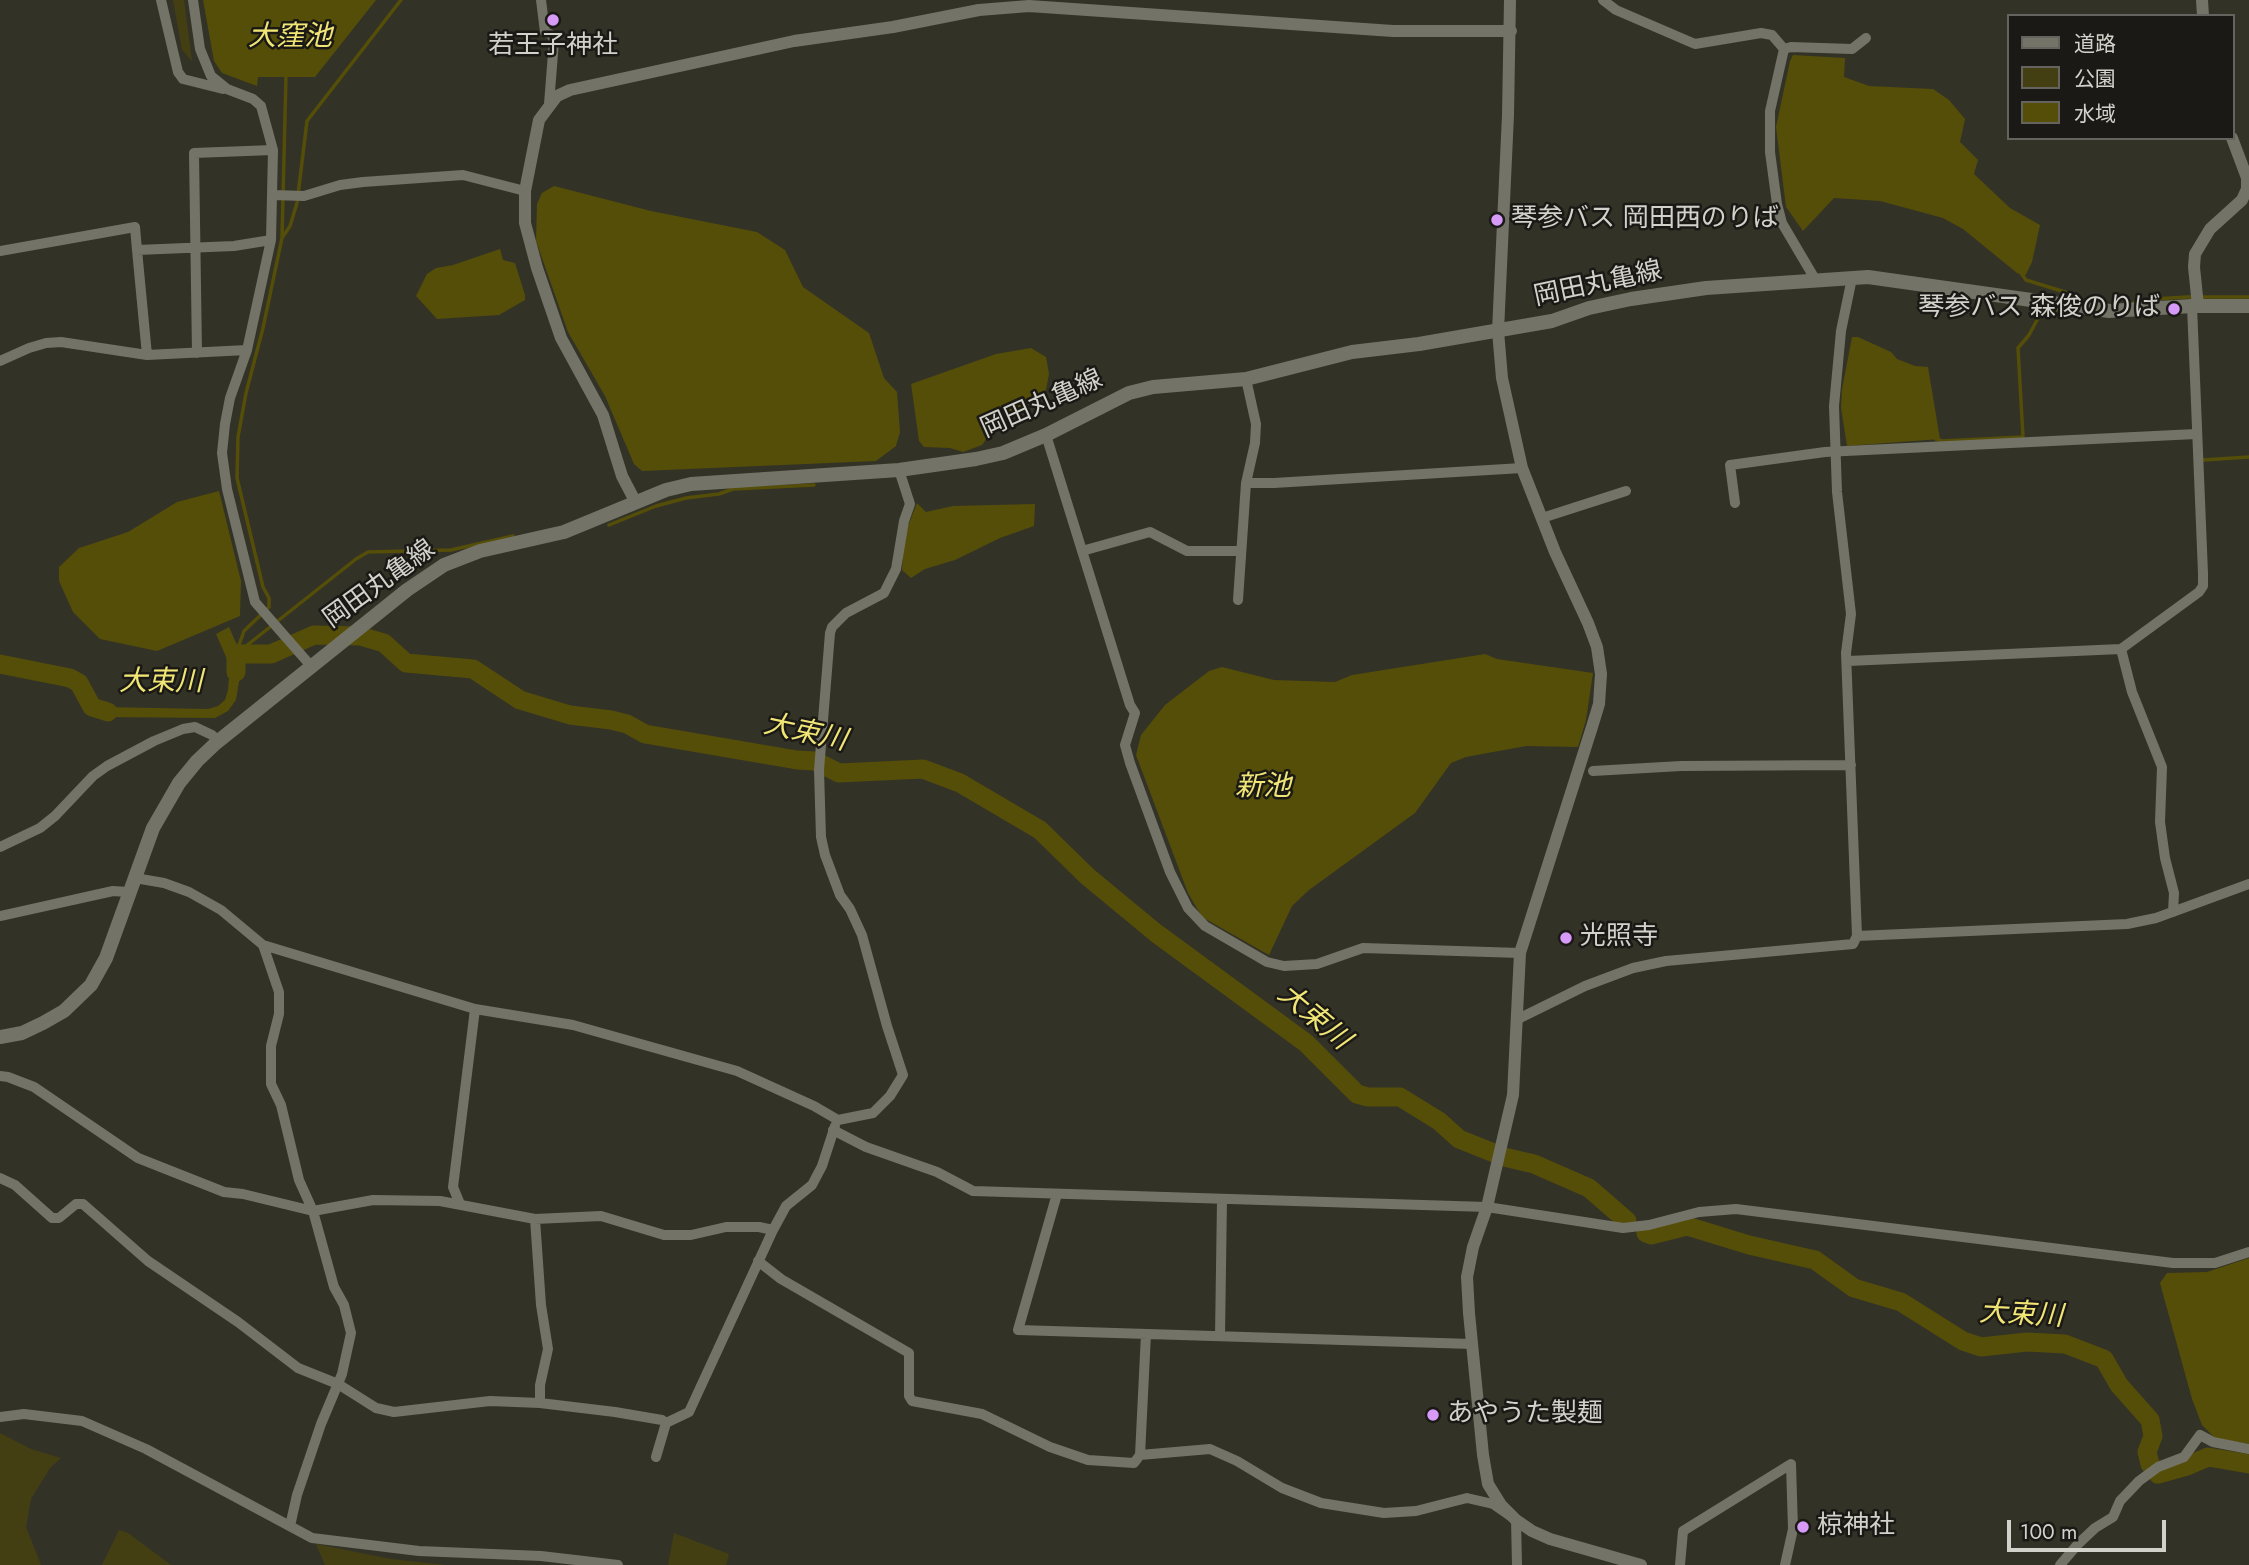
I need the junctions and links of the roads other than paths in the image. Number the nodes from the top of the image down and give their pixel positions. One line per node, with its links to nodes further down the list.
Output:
1 (161, 0): 9 (street)
2 (193, 0): 9 (street)
3 (541, 0): 10 (street)
4 (1510, 0): 6 (street)
5 (1603, 0): 8 (street)
6 (1511, 31): 10 (street); 23 (street)
7 (1866, 38): 8 (street)
8 (1784, 49): 20 (street)
9 (227, 89): 12 (street)
10 (549, 104): 13 (street)
11 (2233, 140): 21 (street)
12 (273, 150): 14 (street); 16 (street)
13 (525, 191): 14 (street); 36 (street)
14 (275, 195): 15 (street)
15 (271, 240): 16 (street); 24 (street)
16 (195, 247): 17 (street); 25 (street)
17 (137, 250): 18 (street); 26 (street)
18 (0, 251)
19 (1852, 278): 20 (main road, 岡田丸亀線); 21 (main road, 岡田丸亀線); 31 (street)
20 (1815, 279): 23 (main road, 岡田丸亀線)
21 (2196, 301): 22 (main road, 岡田丸亀線); 29 (street)
22 (2249, 306)
23 (1498, 331): 28 (main road, 岡田丸亀線); 32 (street)
24 (247, 350): 25 (street); 44 (street)
25 (197, 353): 26 (street)
26 (147, 355): 27 (street)
27 (0, 361)
28 (1246, 379): 30 (main road, 岡田丸亀線); 34 (street)
29 (2196, 434): 31 (street); 42 (street)
30 (1046, 435): 33 (main road, 岡田丸亀線); 39 (street)
31 (1837, 453): 37 (street); 43 (street)
32 (1522, 468): 34 (street); 38 (street)
33 (899, 470): 36 (main road, 岡田丸亀線); 61 (street)
34 (1246, 483): 40 (street)
35 (1626, 491): 38 (street)
36 (635, 501): 44 (main road, 岡田丸亀線)
37 (1735, 503)
38 (1542, 518): 56 (street)
39 (1082, 551): 40 (street); 56 (street)
40 (1240, 551): 41 (street)
41 (1238, 600)
42 (2120, 649): 43 (street); 52 (street)
43 (1848, 661): 46 (street)
44 (311, 666): 45 (main road, 岡田丸亀線)
45 (219, 741): 48 (street); 49 (main road, 岡田丸亀線)
46 (1851, 765): 47 (street); 54 (street)
47 (1593, 771)
48 (0, 848)
49 (135, 878): 51 (main road, 岡田丸亀線); 55 (street)
50 (2249, 884): 52 (street)
51 (128, 892): 53 (street); 59 (main road, 岡田丸亀線)
52 (2173, 912): 54 (street)
53 (0, 916)
54 (1857, 936): 58 (street)
55 (263, 945): 57 (street); 67 (street)
56 (1520, 953): 58 (street)
57 (474, 1009): 61 (street); 65 (street)
58 (1518, 1019): 66 (street)
59 (0, 1037)
60 (0, 1076): 67 (street)
61 (835, 1125): 63 (street); 69 (street)
62 (0, 1178): 75 (street)
63 (1057, 1194): 64 (street); 72 (street)
64 (1223, 1199): 66 (street); 73 (street)
65 (460, 1203): 67 (street); 68 (street)
66 (1487, 1207): 70 (street); 74 (street)
67 (313, 1211): 75 (street)
68 (535, 1219): 69 (street); 76 (street)
69 (773, 1230): 71 (street)
70 (2249, 1252)
71 (758, 1261): 78 (street); 80 (street)
72 (1146, 1334): 73 (street); 80 (street)
73 (1220, 1336): 74 (street)
74 (1472, 1344): 82 (street)
75 (338, 1384): 76 (street); 83 (street)
76 (540, 1403): 78 (street)
77 (0, 1417): 83 (street)
78 (666, 1423): 81 (street)
79 (2249, 1449): 89 (street)
80 (1140, 1455): 82 (street)
81 (656, 1457)
82 (1516, 1520): 85 (street); 86 (street)
83 (290, 1526): 84 (street)
84 (618, 1565)
85 (1517, 1565)
86 (1642, 1565)
87 (1680, 1565): 88 (street)
88 (1785, 1565)
89 (2060, 1565)

